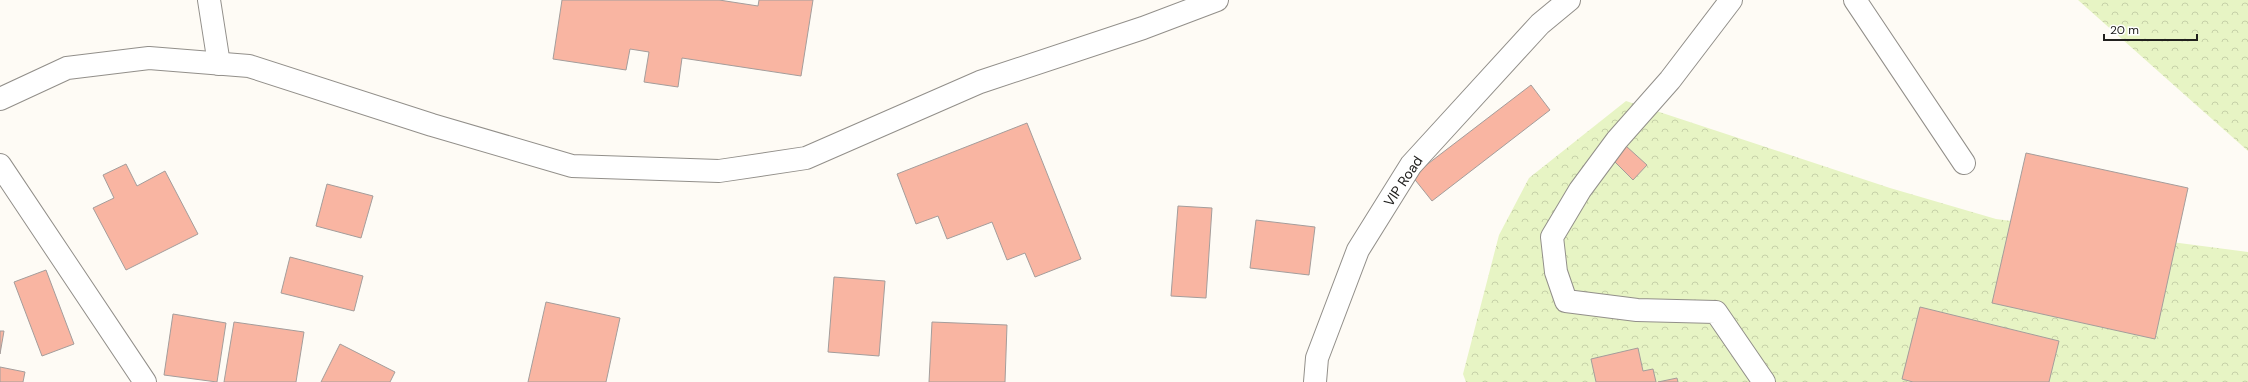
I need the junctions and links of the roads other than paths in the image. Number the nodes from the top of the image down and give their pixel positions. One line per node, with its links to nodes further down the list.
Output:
1 (209, 0): 6 (street)
2 (1217, 0): 6 (street)
3 (1569, 0): 11 (street, VIP Road)
4 (1731, 0): 12 (street)
5 (1855, 0): 8 (street)
6 (219, 64): 7 (street)
7 (0, 99)
8 (1964, 163)
9 (0, 165): 10 (street)
10 (145, 382)
11 (1315, 382)
12 (1764, 382)

